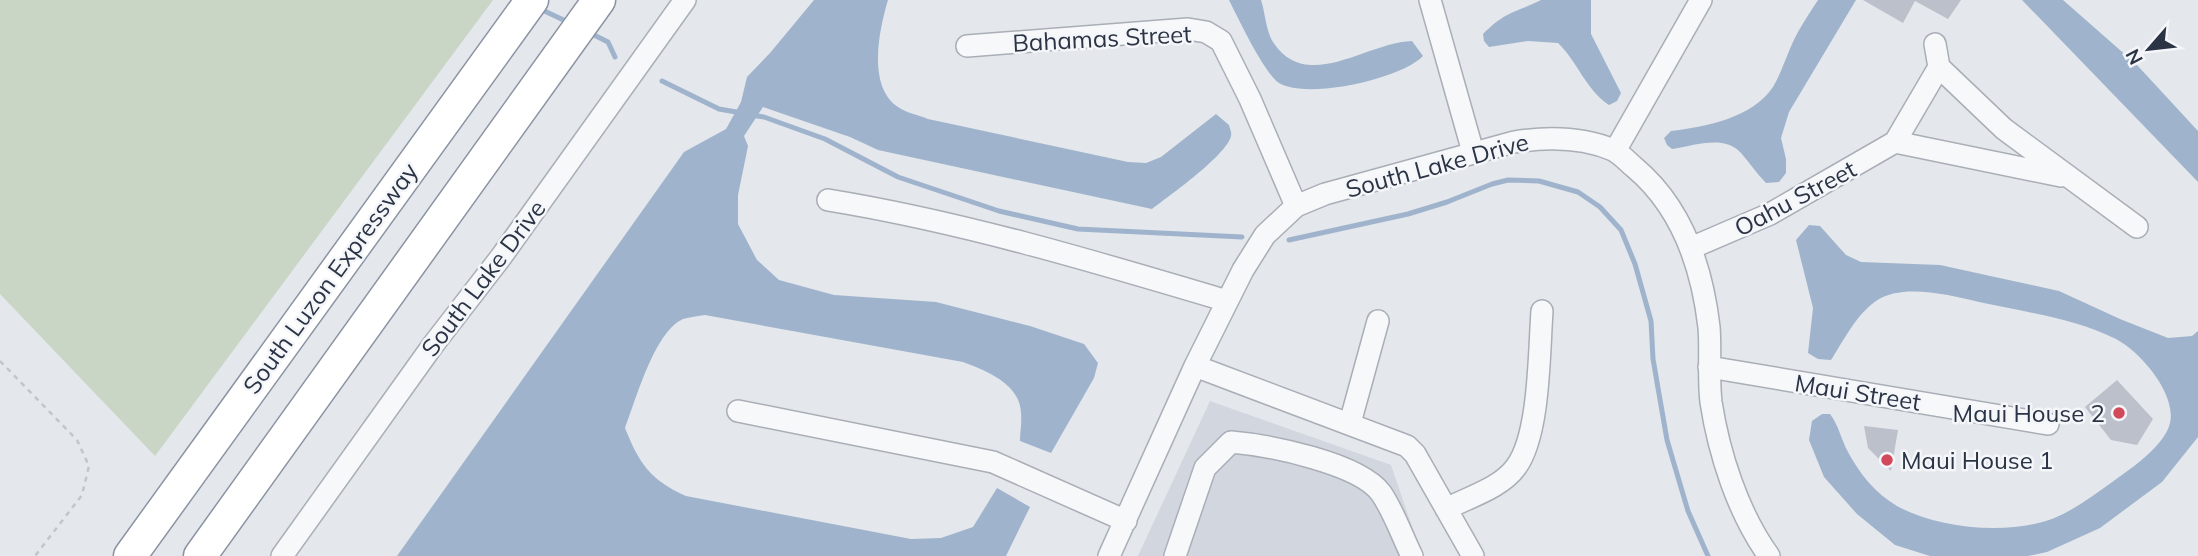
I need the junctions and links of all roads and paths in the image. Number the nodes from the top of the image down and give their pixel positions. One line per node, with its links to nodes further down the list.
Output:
1 (532, 0): 29 (highway, South Luzon Expressway)
2 (599, 0): 30 (highway)
3 (685, 0): 31 (street, South Lake Drive)
4 (1430, 0): 11 (street)
5 (1701, 0): 10 (street)
6 (1935, 44): 8 (street)
7 (967, 46): 14 (street, Bahamas Street)
8 (1939, 66): 9 (street); 12 (street)
9 (1895, 142): 12 (street); 16 (street, Oahu Street)
10 (1615, 151): 11 (street, South Lake Drive); 16 (street, South Lake Drive)
11 (1474, 152): 14 (street, South Lake Drive)
12 (2066, 177): 15 (street)
13 (828, 200): 17 (street)
14 (1296, 206): 17 (street, South Lake Drive)
15 (2137, 227)
16 (1691, 248): 22 (street, South Lake Drive)
17 (1227, 301): 21 (street, South Lake Drive)
18 (1542, 311): 26 (street)
19 (1378, 321): 24 (street)
20 (0, 361): 28 (path)
21 (1195, 366): 24 (street); 27 (street, South Lake Drive)
22 (1709, 367): 25 (street, Maui Street); 36 (street, South Lake Drive)
23 (738, 411): 27 (street)
24 (1350, 423): 26 (street)
25 (2048, 424)
26 (1446, 509): 35 (street)
27 (1125, 521): 32 (street, South Lake Drive)
28 (35, 556)
29 (130, 556)
30 (200, 556)
31 (282, 556)
32 (1109, 556)
33 (1175, 556): 34 (street)
34 (1412, 556)
35 (1473, 556)
36 (1769, 556)

